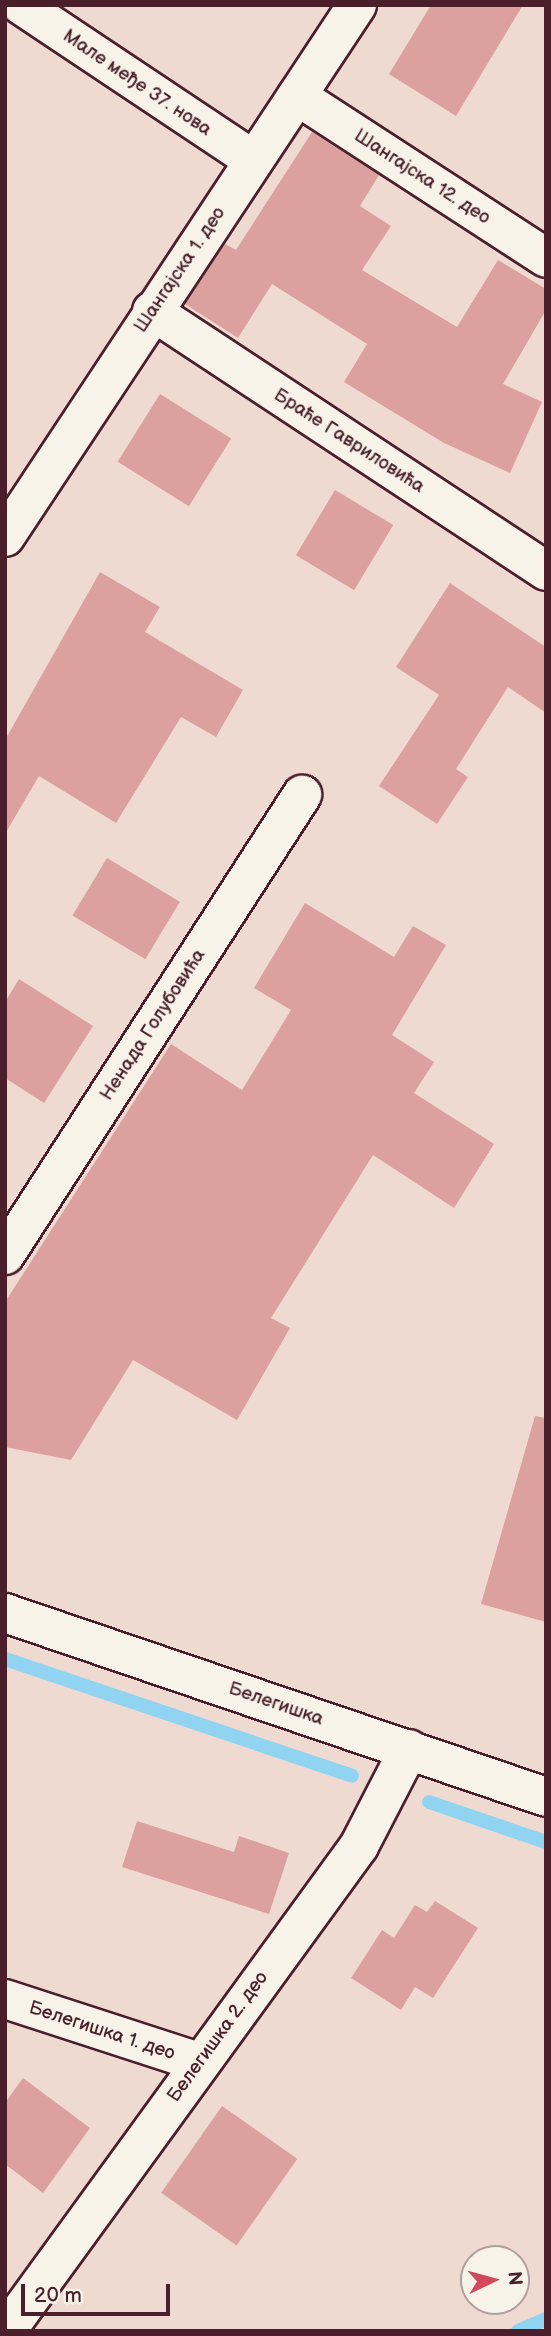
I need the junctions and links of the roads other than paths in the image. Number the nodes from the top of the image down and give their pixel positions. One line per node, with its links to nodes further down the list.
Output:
1 (21, 5): 4 (street, Мале међе 37. нова)
2 (357, 5): 3 (street, Шангајска 1. део)
3 (297, 96): 4 (street, Шангајска 1. део); 5 (street, Шангајска 12. део)
4 (253, 160): 6 (street, Шангајска 1. део)
5 (546, 258)
6 (152, 311): 7 (street, Шангајска 1. део); 8 (street, Браће Гавриловића)
7 (5, 537)
8 (546, 571)
9 (302, 795): 10 (street, Ненада Голубовића)
10 (5, 1255)
11 (5, 1613): 12 (street, Белегишка)
12 (409, 1749): 13 (street, Белегишка); 15 (street, Белегишка 2. део)
13 (546, 1797)
14 (5, 2000): 15 (street, Белегишка 1. део)
15 (199, 2062): 16 (street, Белегишка 2. део)
16 (15, 2319)

